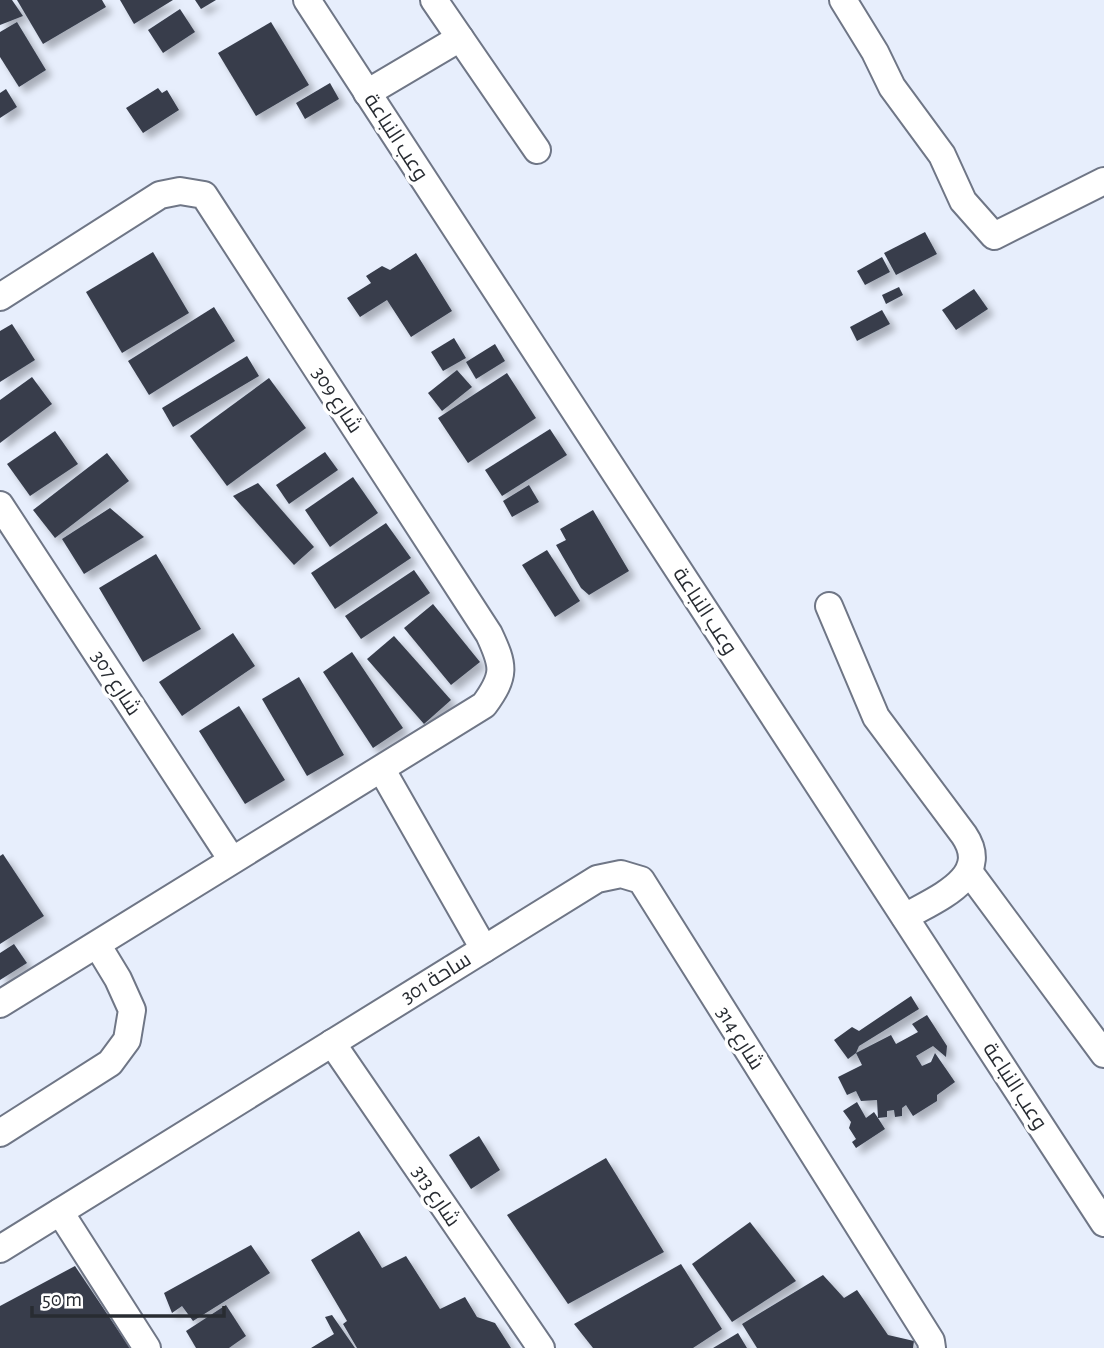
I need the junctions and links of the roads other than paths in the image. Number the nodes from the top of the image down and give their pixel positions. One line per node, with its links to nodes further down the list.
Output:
1 (307, 0): 5 (street, وعب النباعة)
2 (434, 0): 4 (street)
3 (843, 0): 7 (street)
4 (460, 38): 5 (street); 6 (street)
5 (367, 93): 14 (street, وعب النباعة)
6 (537, 150)
7 (1104, 181)
8 (0, 297): 11 (street, شارع 309)
9 (0, 505): 12 (street, شارع 307)
10 (828, 606): 13 (street)
11 (382, 770): 12 (street); 16 (street, ساحة 301)
12 (232, 860): 15 (street)
13 (970, 873): 14 (street); 19 (street)
14 (905, 917): 22 (street, وعب النباعة)
15 (98, 946): 17 (street); 20 (street)
16 (484, 948): 18 (street, ساحة 301); 26 (street, شارع 314)
17 (0, 1004)
18 (332, 1043): 21 (street, ساحة 301); 25 (street, شارع 313)
19 (1104, 1054)
20 (0, 1133)
21 (60, 1212): 23 (street, ساحة 301); 24 (street)
22 (1104, 1223)
23 (0, 1249)
24 (147, 1348)
25 (541, 1348)
26 (932, 1348)

